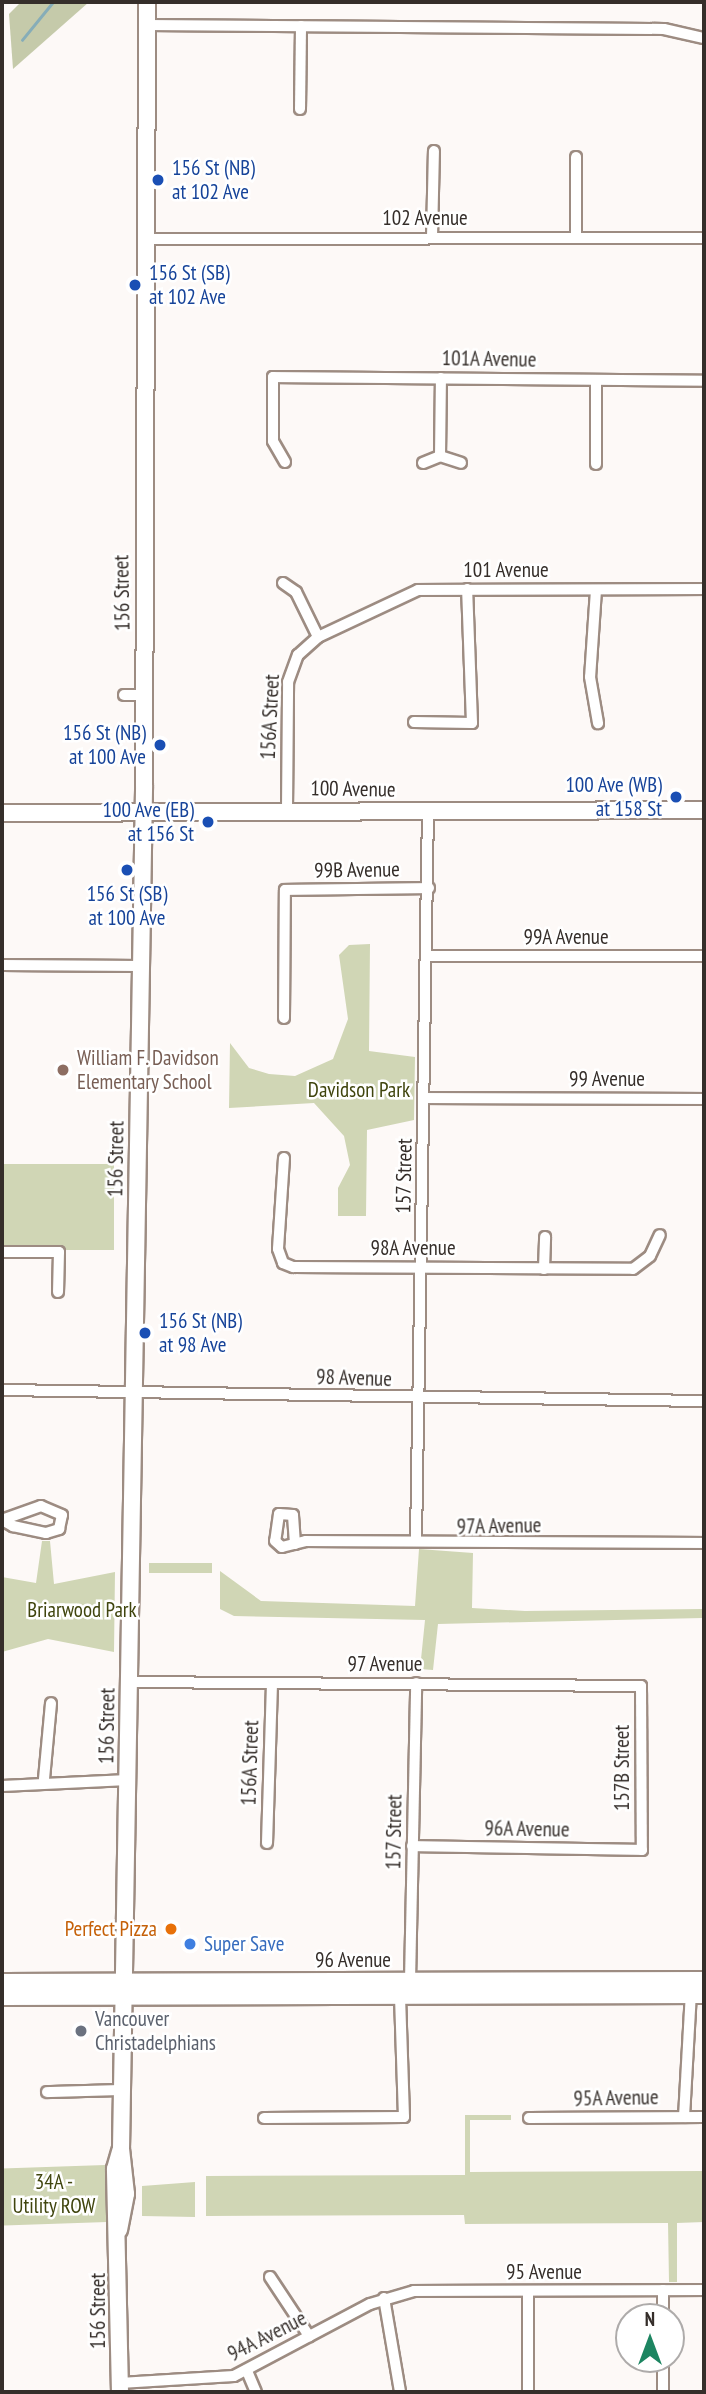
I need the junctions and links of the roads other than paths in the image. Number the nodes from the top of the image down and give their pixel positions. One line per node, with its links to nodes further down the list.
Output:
1 (147, 2): 2 (main road, 156 Street)
2 (147, 25): 3 (street); 11 (main road, 156 Street)
3 (300, 26): 4 (street); 5 (street)
4 (704, 38)
5 (300, 108)
6 (434, 151): 8 (street)
7 (576, 157): 9 (street)
8 (432, 237): 9 (street, 102 Avenue); 11 (street, 102 Avenue)
9 (576, 238): 10 (street, 102 Avenue)
10 (704, 238)
11 (146, 239): 26 (main road, 156 Street)
12 (441, 378): 13 (street, 101A Avenue); 15 (street); 16 (street, 101A Avenue)
13 (596, 381): 14 (street, 101A Avenue); 19 (street)
14 (704, 381)
15 (440, 456): 17 (street); 18 (street)
16 (285, 462)
17 (423, 463)
18 (461, 463)
19 (596, 464)
20 (283, 583): 24 (street)
21 (467, 589): 23 (street, 101 Avenue); 24 (street, 101 Avenue); 27 (street)
22 (704, 589): 23 (street, 101 Avenue)
23 (596, 590): 28 (street)
24 (318, 637): 30 (street, 156A Street)
25 (124, 695): 26 (street)
26 (145, 695): 29 (main road, 156 Street)
27 (414, 722)
28 (598, 723)
29 (143, 809): 30 (main road, 100 Avenue); 33 (main road, 100 Avenue); 38 (main road, 156 Street)
30 (287, 809): 31 (main road, 100 Avenue)
31 (428, 810): 32 (main road, 100 Avenue); 34 (street, 157 Street)
32 (704, 810)
33 (2, 813)
34 (429, 888): 35 (street, 157 Street); 39 (street, 99B Avenue)
35 (428, 956): 36 (street, 99A Avenue); 40 (street, 157 Street)
36 (704, 956)
37 (2, 965): 38 (street)
38 (139, 966): 49 (main road, 156 Street)
39 (284, 1018)
40 (425, 1098): 41 (street, 99 Avenue); 46 (street, 157 Street)
41 (704, 1099)
42 (285, 1158): 46 (street, 98A Avenue)
43 (660, 1235): 47 (street, 98A Avenue)
44 (545, 1237): 47 (street)
45 (2, 1252): 48 (street)
46 (422, 1267): 47 (street, 98A Avenue); 51 (street, 157 Street)
47 (544, 1269)
48 (58, 1292)
49 (133, 1389): 50 (street, 98 Avenue); 51 (street, 98 Avenue); 57 (main road, 156 Street)
50 (2, 1390)
51 (419, 1400): 52 (street, 98 Avenue); 54 (street, 157 Street)
52 (704, 1401)
53 (2, 1520): 53 (street)
54 (416, 1541): 55 (street, 97A Avenue); 56 (street, 97A Avenue)
55 (704, 1543)
56 (295, 1544)
57 (129, 1682): 59 (street, 97 Avenue); 63 (main road, 156 Street)
58 (416, 1683): 59 (street, 97 Avenue); 60 (street, 97 Avenue); 66 (street, 157 Street)
59 (272, 1684): 65 (street, 156A Street)
60 (641, 1686): 67 (street, 157B Street)
61 (51, 1703): 62 (street)
62 (44, 1779): 63 (street); 64 (street)
63 (128, 1780): 72 (main road, 156 Street)
64 (2, 1786)
65 (267, 1843)
66 (412, 1846): 67 (street, 96A Avenue); 68 (street, 157 Street)
67 (642, 1850)
68 (410, 1981): 69 (main road, 96 Avenue); 72 (main road, 96 Avenue)
69 (482, 1981): 71 (main road, 96 Avenue); 73 (main road)
70 (2, 1982): 72 (main road, 96 Avenue)
71 (698, 1988): 73 (main road, 96 Avenue); 77 (street)
72 (125, 1989): 73 (main road, 96 Avenue); 74 (main road, 96 Avenue); 75 (main road, 156 Street)
73 (400, 1995): 79 (street)
74 (2, 1997)
75 (124, 2090): 76 (street); 90 (main road, 156 Street)
76 (47, 2092)
77 (684, 2117): 78 (street, 95A Avenue); 80 (street, 95A Avenue)
78 (704, 2117)
79 (264, 2118)
80 (529, 2118)
81 (270, 2277): 87 (street)
82 (663, 2290): 83 (street, 95 Avenue); 84 (street, 95 Avenue); 86 (street)
83 (704, 2290)
84 (528, 2292): 85 (street, 95 Avenue); 93 (street)
85 (384, 2298): 87 (street, 94A Avenue); 92 (street)
86 (663, 2303)
87 (309, 2336): 88 (street, 94A Avenue)
88 (247, 2371): 90 (street, 94A Avenue); 91 (street)
89 (663, 2373): 94 (street)
90 (120, 2388)
91 (256, 2392)
92 (400, 2392)
93 (528, 2392)
94 (663, 2392)

